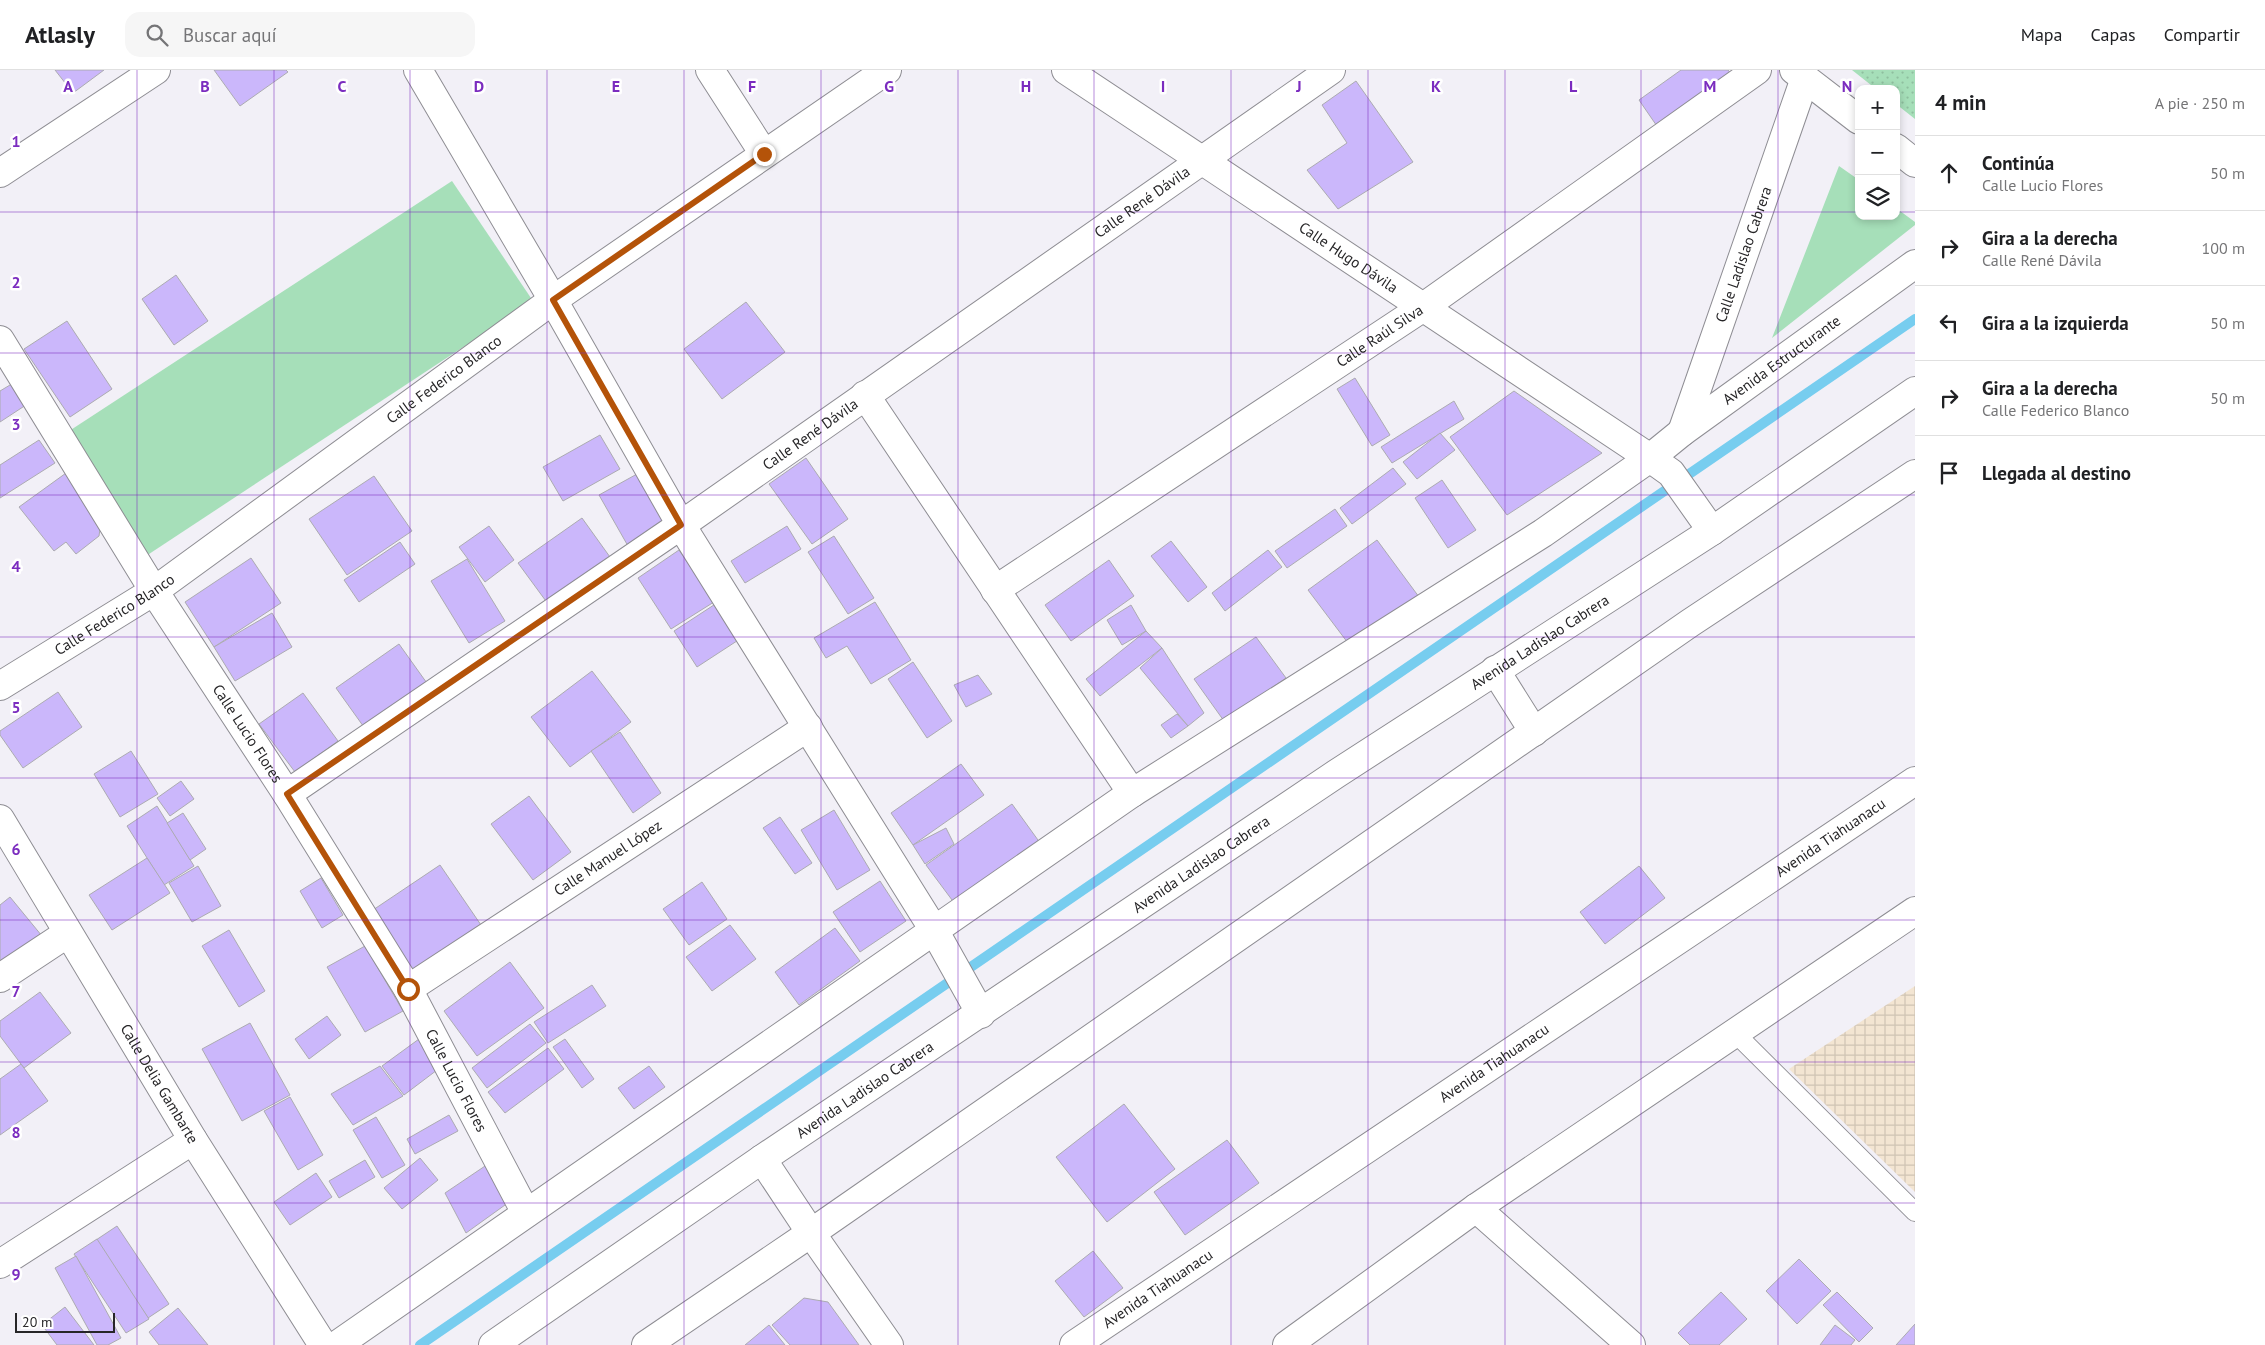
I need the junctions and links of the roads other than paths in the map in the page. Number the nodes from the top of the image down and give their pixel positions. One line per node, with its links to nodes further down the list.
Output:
1 (156, 70): 14 (main road)
2 (418, 70): 16 (main road)
3 (710, 70): 11 (main road)
4 (886, 70): 11 (main road, Calle Federico Blanco)
5 (1066, 70): 12 (main road, Calle Hugo Dávila)
6 (1331, 70): 12 (main road, Calle René Dávila)
7 (1757, 70): 17 (main road, Calle Raúl Silva)
8 (1800, 74): 9 (main road); 21 (main road, Calle Ladislao Cabrera)
9 (1855, 117)
10 (1900, 151): 13 (main road)
11 (764, 154): 16 (main road, Calle Federico Blanco)
12 (1203, 161): 17 (main road, Calle Hugo Dávila); 20 (main road, Calle René Dávila)
13 (1915, 163)
14 (0, 173)
15 (1915, 264): 21 (main road, Avenida Estructurante)
16 (553, 300): 24 (main road); 27 (main road, Calle Federico Blanco)
17 (1422, 308): 22 (main road, Calle Hugo Dávila); 26 (main road, Calle Raúl Silva)
18 (0, 340): 27 (main road, Calle Lucio Flores)
19 (1915, 391): 25 (main road, Avenida Ladislao Cabrera)
20 (865, 394): 24 (main road, Calle René Dávila); 26 (main road)
21 (1682, 432): 22 (main road, Avenida Estructurante)
22 (1660, 465): 25 (main road, Calle Hugo Dávila); 33 (main road, Avenida Estructurante)
23 (1915, 474): 31 (main road)
24 (681, 525): 30 (main road); 34 (main road, Calle René Dávila)
25 (1712, 531): 28 (main road, Avenida Ladislao Cabrera)
26 (995, 590): 33 (main road)
27 (154, 591): 29 (main road, Calle Federico Blanco); 34 (main road, Calle Lucio Flores)
28 (1495, 670): 31 (main road); 41 (main road, Avenida Ladislao Cabrera)
29 (0, 686)
30 (808, 727): 37 (main road); 40 (main road, Calle Manuel López)
31 (1534, 732): 48 (main road)
32 (1915, 780): 55 (main road, Avenida Tiahuanacu)
33 (1132, 793): 37 (main road, Avenida Estructurante)
34 (287, 794): 40 (main road, Calle Lucio Flores)
35 (0, 819): 38 (main road, Calle Delia Gambarte)
36 (1915, 911): 42 (main road)
37 (934, 930): 41 (main road); 47 (main road, Avenida Estructurante)
38 (68, 933): 39 (main road); 43 (main road, Calle Delia Gambarte)
39 (0, 978)
40 (408, 989): 47 (main road, Calle Lucio Flores)
41 (981, 1014): 44 (main road, Avenida Ladislao Cabrera)
42 (1734, 1032): 45 (main road); 46 (lane)
43 (193, 1140): 49 (main road); 50 (main road, Calle Delia Gambarte)
44 (762, 1159): 48 (main road); 52 (main road, Avenida Ladislao Cabrera)
45 (1476, 1208): 56 (main road); 57 (main road)
46 (1915, 1212)
47 (526, 1213): 51 (main road, Avenida Estructurante)
48 (811, 1233): 53 (main road); 54 (main road)
49 (0, 1264)
50 (323, 1345)
51 (337, 1345)
52 (493, 1345)
53 (646, 1345)
54 (889, 1345)
55 (1074, 1345)
56 (1287, 1345)
57 (1630, 1345)

